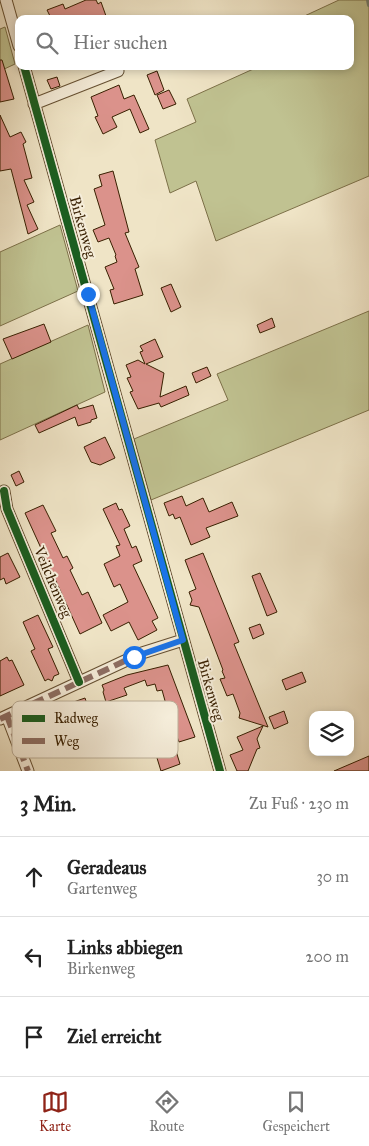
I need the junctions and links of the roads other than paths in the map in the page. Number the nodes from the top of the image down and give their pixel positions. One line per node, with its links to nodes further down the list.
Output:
1 (6, 0): 2 (street)
2 (15, 32)
3 (25, 70): 5 (street, Birkenweg)
4 (118, 71): 5 (street)
5 (34, 104): 7 (street, Birkenweg)
6 (4, 491): 8 (street, Veilchenweg)
7 (183, 640): 8 (street); 14 (street, Birkenweg)
8 (79, 682): 9 (street)
9 (39, 701)
10 (4, 718): 11 (street)
11 (12, 736)
12 (22, 758): 13 (street)
13 (28, 771)
14 (220, 771)

